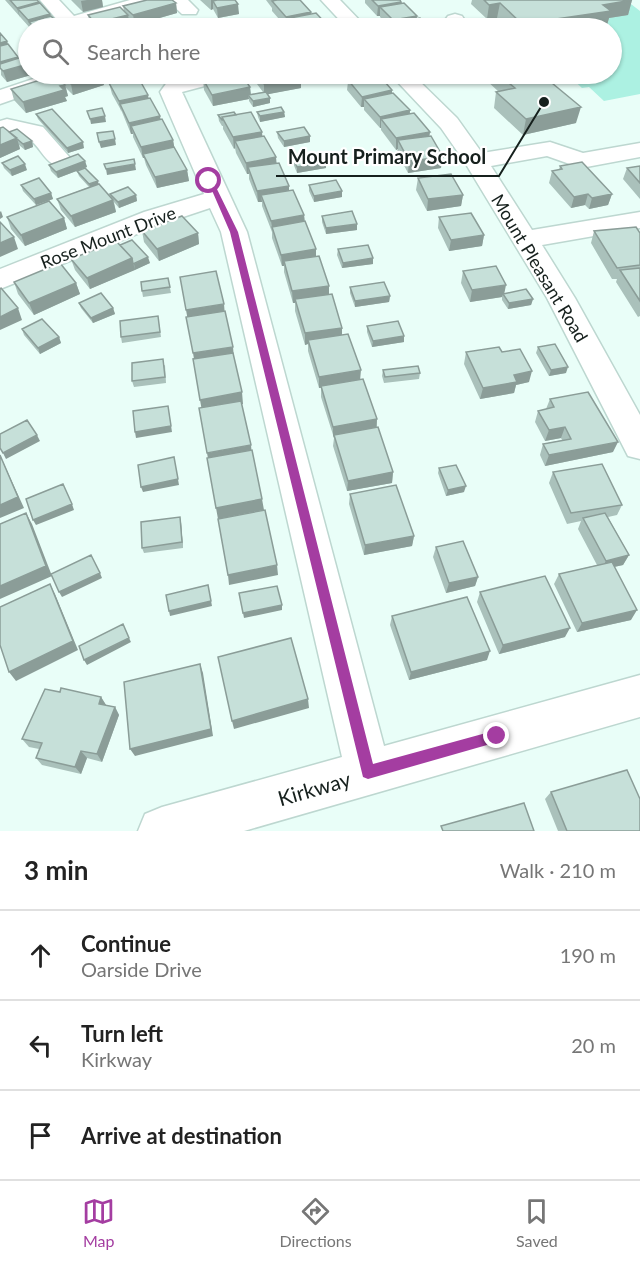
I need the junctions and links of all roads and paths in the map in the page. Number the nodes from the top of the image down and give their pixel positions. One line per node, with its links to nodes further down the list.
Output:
1 (49, 0): 4 (street)
2 (151, 0): 5 (street)
3 (330, 0): 6 (street)
4 (65, 18)
5 (96, 18)
6 (347, 18)
7 (37, 84): 10 (street)
8 (185, 84): 15 (street)
9 (411, 84): 14 (street, Mount Pleasant Road)
10 (0, 96)
11 (2, 122): 13 (street)
12 (640, 150): 14 (street)
13 (60, 160)
14 (476, 161): 17 (street, Mount Pleasant Road)
15 (217, 198): 18 (street, Rose Mount Drive); 21 (street)
16 (640, 220): 17 (street)
17 (525, 240): 19 (street, Mount Pleasant Road)
18 (0, 280)
19 (640, 446)
20 (640, 696): 21 (street, Kirkway)
21 (368, 772): 22 (street, Kirkway)
22 (162, 831)

